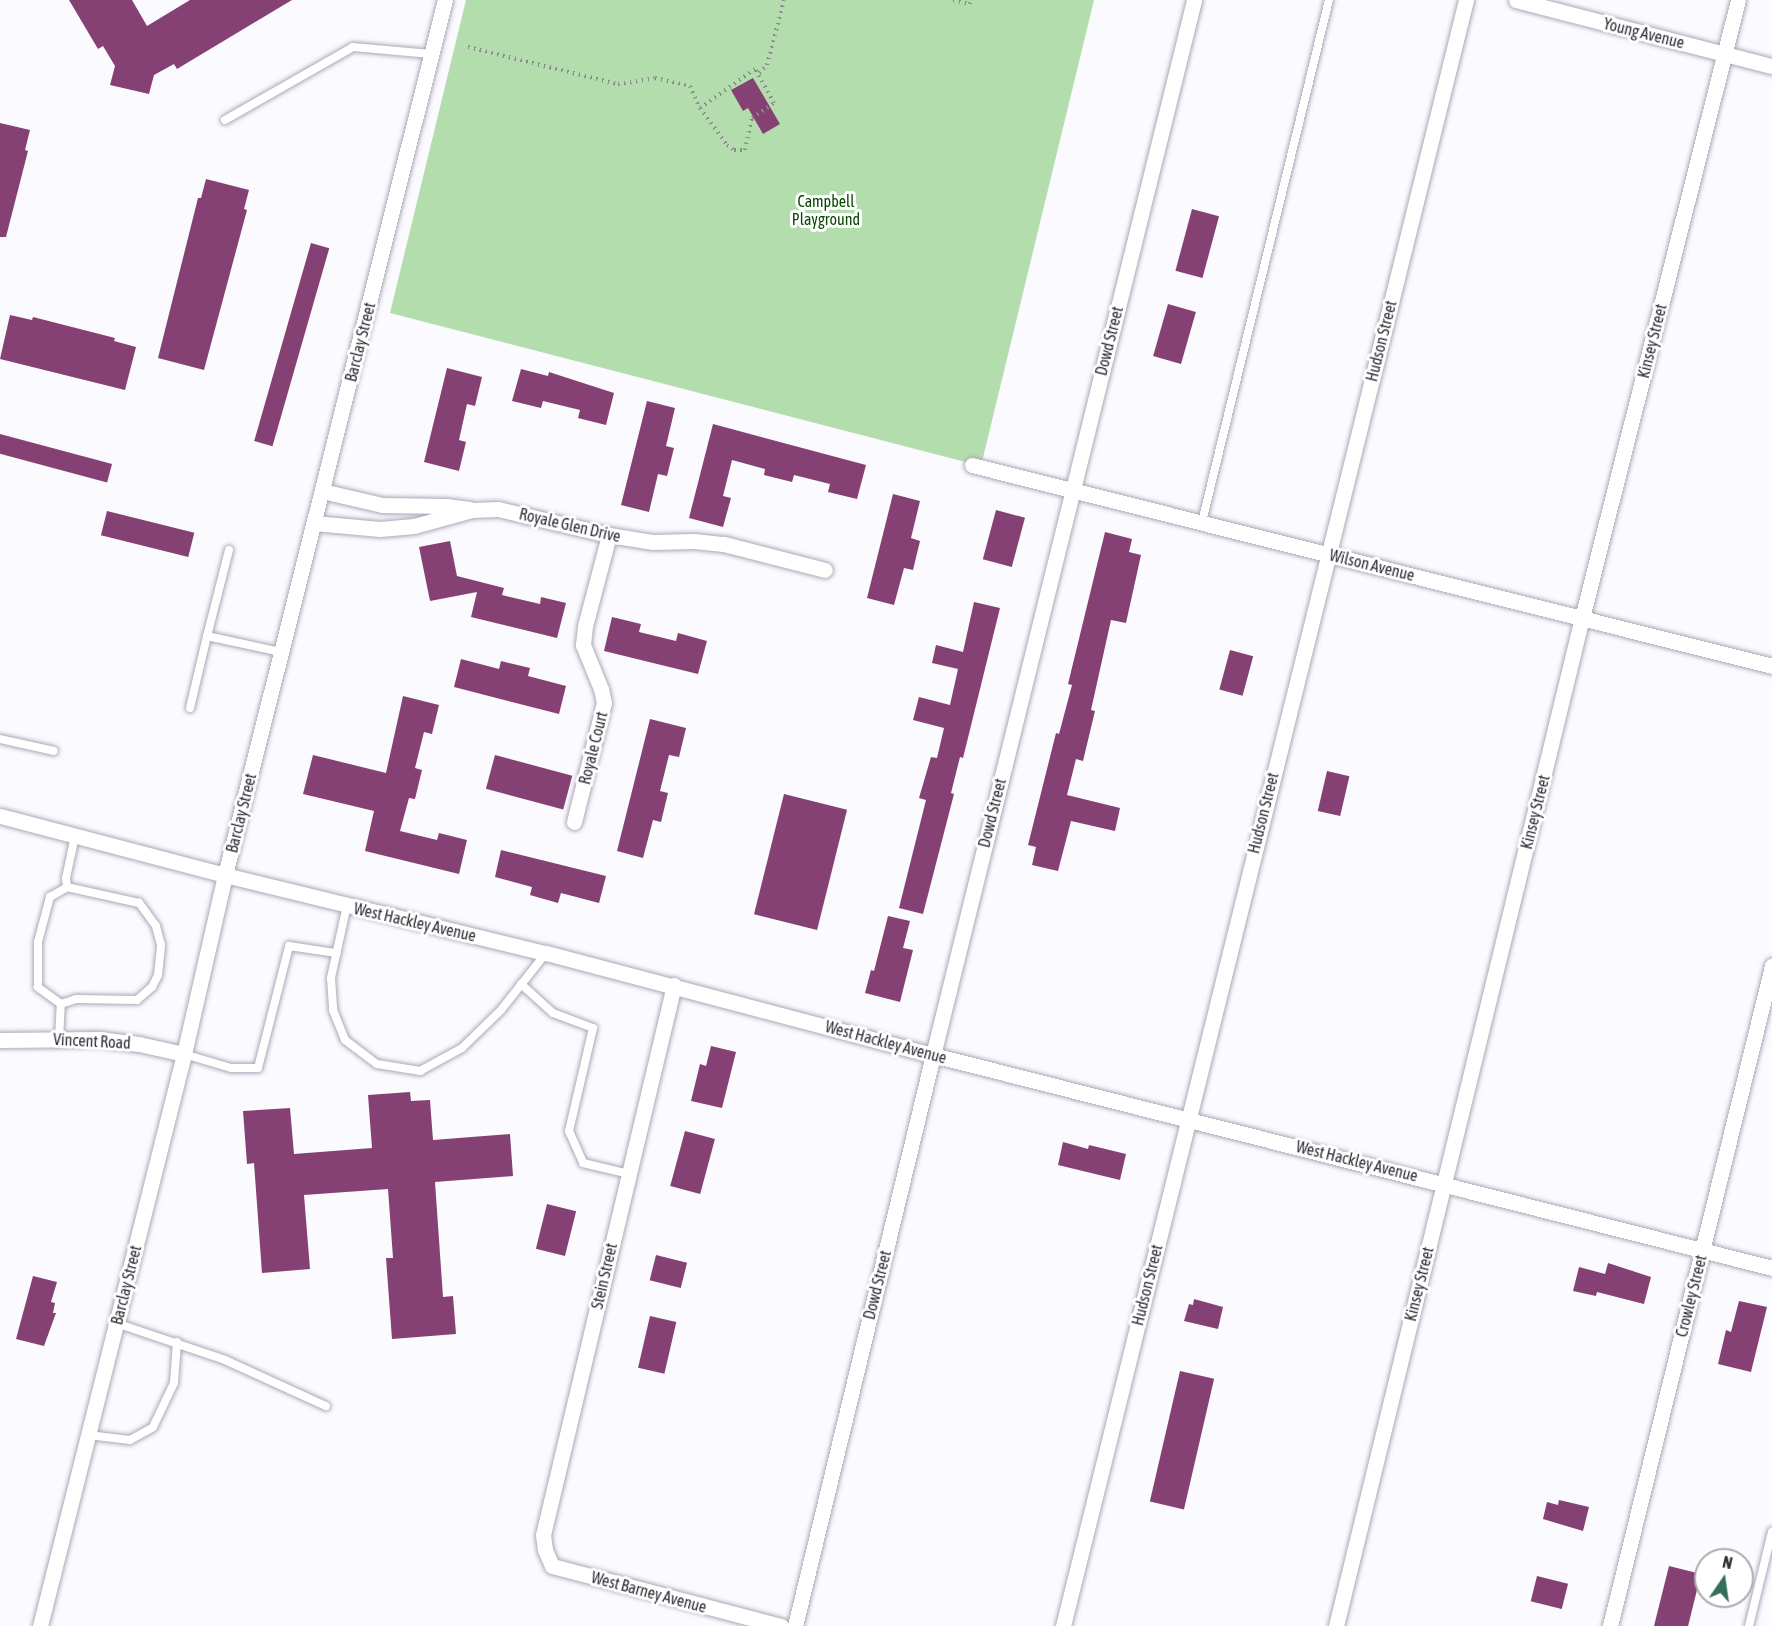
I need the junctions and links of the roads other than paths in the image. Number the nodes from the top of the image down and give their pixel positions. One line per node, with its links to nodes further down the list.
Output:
1 (444, 0): 7 (street, Barclay Street)
2 (1194, 0): 12 (street, Dowd Street)
3 (1329, 0): 15 (lane)
4 (1466, 0): 19 (street, Hudson Street)
5 (1516, 0): 8 (street, Young Avenue)
6 (1738, 0): 8 (street, Kinsey Street)
7 (431, 54): 10 (lane); 13 (street, Barclay Street)
8 (1725, 54): 9 (street, Young Avenue); 21 (street, Kinsey Street)
9 (1772, 66)
10 (225, 120)
11 (972, 465): 12 (street, Wilson Avenue)
12 (1072, 489): 15 (street, Wilson Avenue); 43 (street, Dowd Street)
13 (322, 491): 14 (street); 16 (street, Barclay Street)
14 (472, 510): 16 (street, Royale Glen Drive); 17 (street, Royale Glen Drive)
15 (1202, 522): 19 (street, Wilson Avenue)
16 (314, 523): 23 (street, Barclay Street)
17 (609, 535): 20 (street, Royale Glen Drive); 29 (street, Royale Court)
18 (229, 550): 22 (lane)
19 (1327, 554): 21 (street, Wilson Avenue); 44 (street, Hudson Street)
20 (825, 570)
21 (1582, 618): 24 (street, Wilson Avenue); 46 (street, Kinsey Street)
22 (207, 636): 23 (lane); 25 (lane)
23 (281, 652): 31 (street, Barclay Street)
24 (1772, 666)
25 (190, 708)
26 (0, 739): 27 (lane)
27 (54, 751)
28 (0, 816): 30 (street, West Hackley Avenue)
29 (574, 822)
30 (75, 836): 31 (street, West Hackley Avenue); 32 (lane)
31 (225, 875): 33 (street, West Hackley Avenue); 42 (street, Barclay Street)
32 (67, 887): 39 (lane); 39 (lane)
33 (347, 905): 34 (lane); 35 (street, West Hackley Avenue)
34 (336, 953): 37 (lane); 42 (lane)
35 (546, 953): 37 (lane); 38 (street, West Hackley Avenue)
36 (1772, 966): 47 (street, Crowley Street)
37 (521, 984): 45 (lane)
38 (674, 986): 43 (street, West Hackley Avenue); 45 (street, Stein Street)
39 (61, 1004): 40 (lane)
40 (59, 1039): 41 (street, Vincent Road); 42 (street, Vincent Road)
41 (0, 1040)
42 (184, 1054): 49 (street, Barclay Street)
43 (933, 1054): 44 (street, West Hackley Avenue); 58 (street, Dowd Street)
44 (1188, 1118): 46 (street, West Hackley Avenue); 59 (street, Hudson Street)
45 (629, 1174): 55 (street, Stein Street)
46 (1444, 1183): 47 (street, West Hackley Avenue); 60 (street, Kinsey Street)
47 (1702, 1251): 48 (street, West Hackley Avenue); 61 (street, Crowley Street)
48 (1772, 1268)
49 (116, 1323): 50 (lane); 52 (street, Barclay Street)
50 (177, 1342): 51 (lane); 52 (lane)
51 (326, 1406)
52 (88, 1435): 56 (street, Barclay Street)
53 (1772, 1532): 54 (lane)
54 (1769, 1561): 62 (lane)
55 (552, 1566): 57 (street, West Barney Avenue)
56 (40, 1626)
57 (781, 1626)
58 (795, 1626)
59 (1063, 1626)
60 (1336, 1626)
61 (1610, 1626)
62 (1749, 1626)

